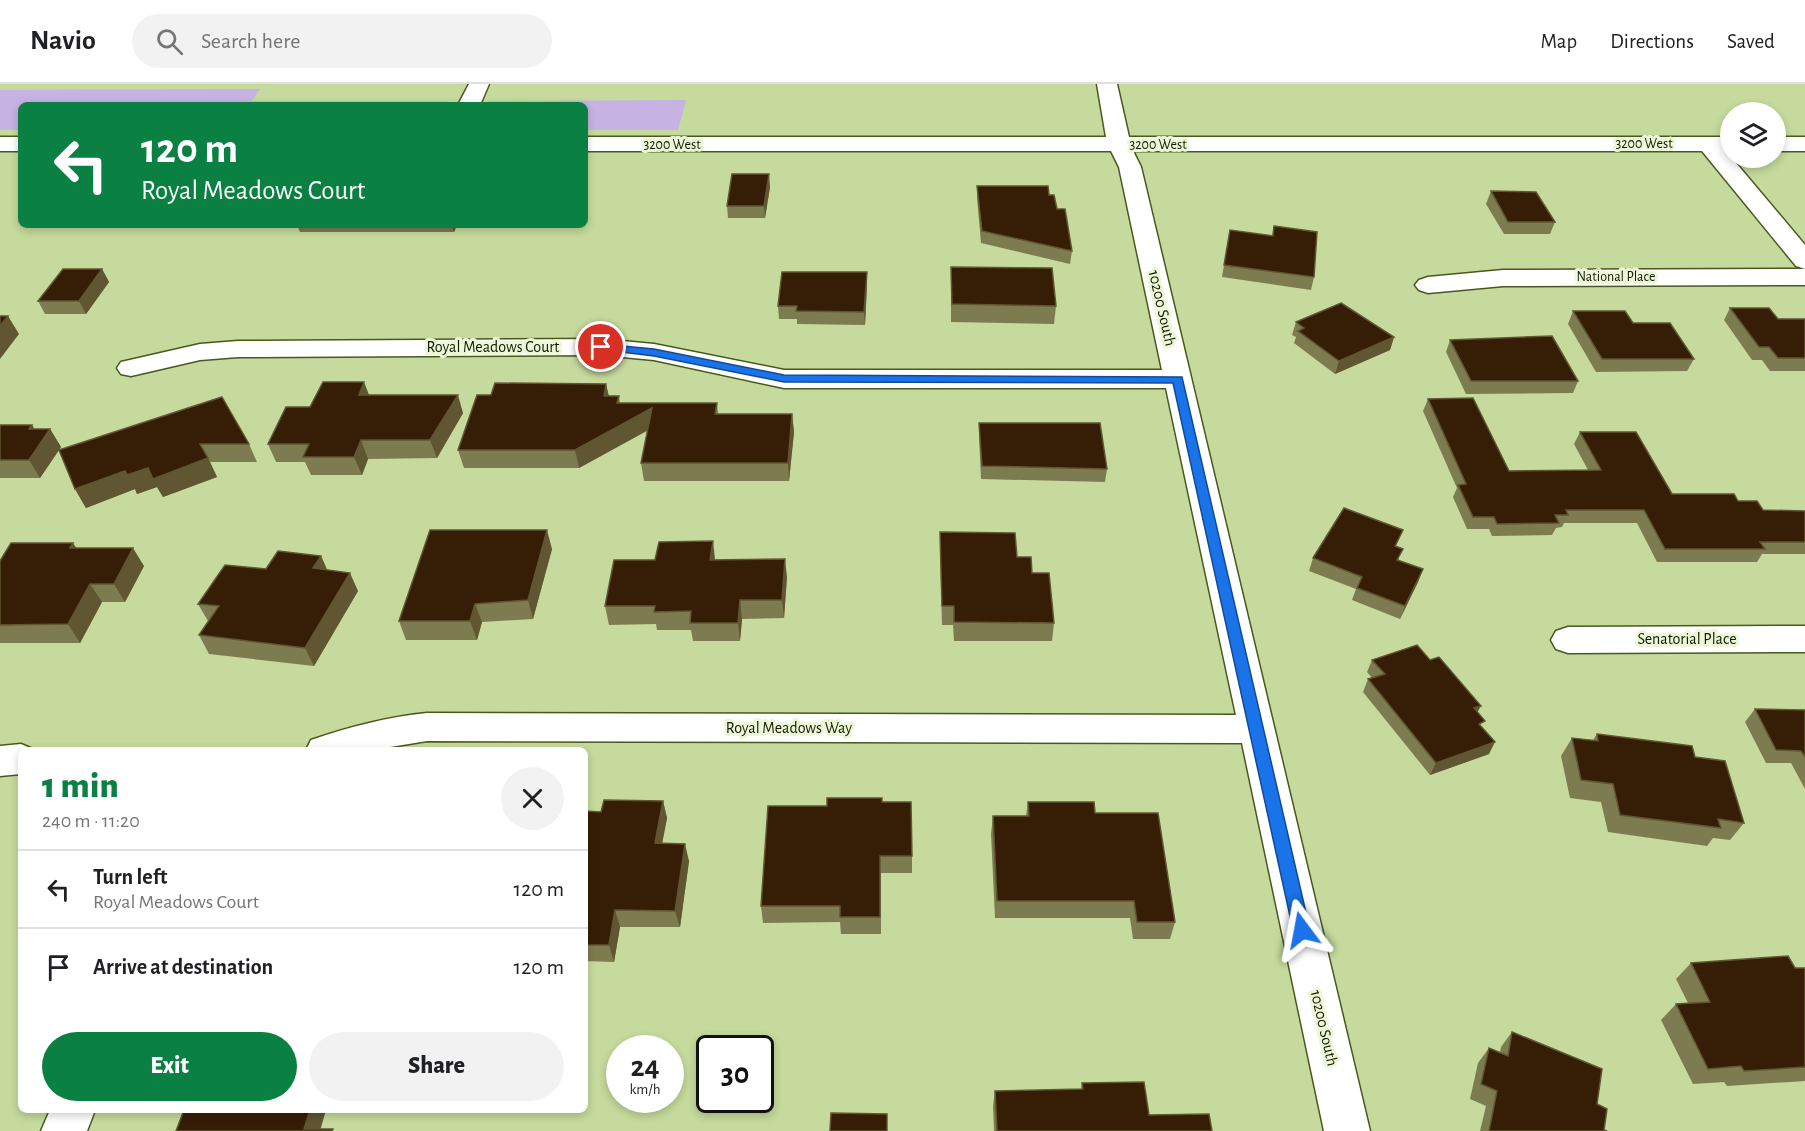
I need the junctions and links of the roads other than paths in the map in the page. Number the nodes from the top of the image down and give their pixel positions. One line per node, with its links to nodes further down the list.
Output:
1 (479, 84): 3 (street)
2 (1107, 84): 10 (street, 10200 South)
3 (470, 102)
4 (0, 144): 5 (street)
5 (18, 144)
6 (588, 144): 10 (street, 3200 West)
7 (1720, 144): 10 (street, 3200 West)
8 (1786, 144): 9 (street)
9 (1805, 144)
10 (1119, 145): 16 (street, 10200 South)
11 (1737, 168): 12 (street)
12 (1805, 261)
13 (1805, 276): 14 (street, National Place)
14 (1428, 285)
15 (131, 368): 16 (street, Royal Meadows Court)
16 (1178, 379): 19 (street, 10200 South)
17 (1805, 639): 18 (street, Senatorial Place)
18 (1568, 640)
19 (1257, 729): 20 (street, Royal Meadows Way); 25 (street, 10200 South)
20 (332, 747)
21 (18, 759): 22 (street)
22 (0, 761)
23 (72, 1113): 24 (street)
24 (64, 1131)
25 (1347, 1131)

